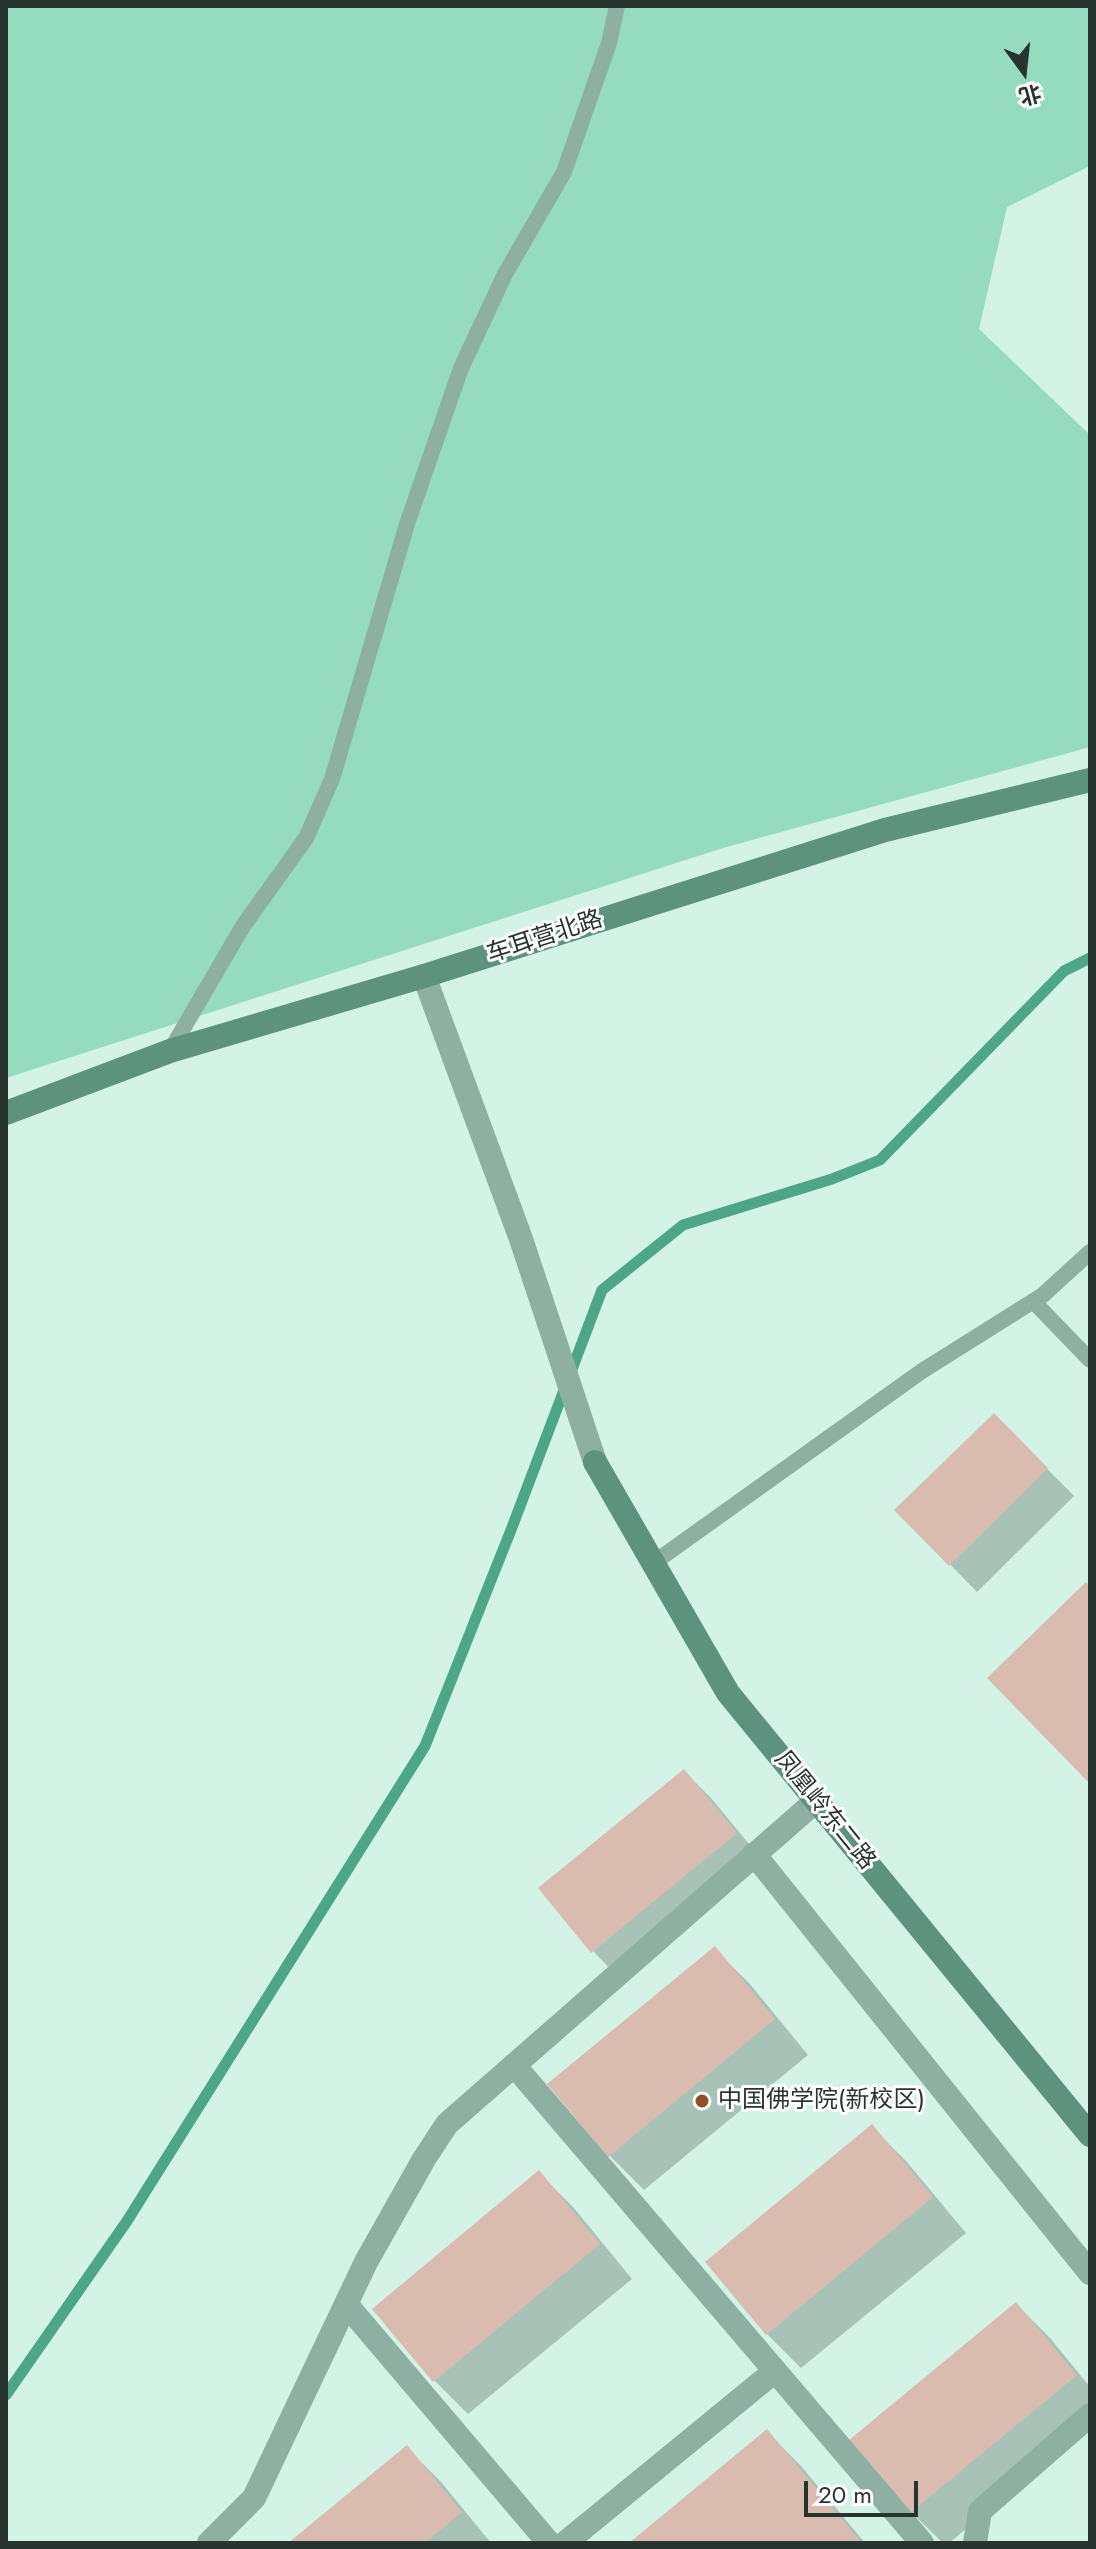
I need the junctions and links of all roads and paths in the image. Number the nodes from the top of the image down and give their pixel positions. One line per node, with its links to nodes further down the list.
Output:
1 (617, 6): 4 (lane)
2 (1090, 780): 3 (street, 车耳营北路)
3 (424, 976): 4 (street, 车耳营北路); 9 (street, 凤凰岭东二路)
4 (170, 1051): 5 (street, 车耳营北路)
5 (6, 1113)
6 (1090, 1252): 7 (lane)
7 (1033, 1301): 8 (lane); 9 (lane)
8 (1090, 1360)
9 (652, 1564): 10 (street, 凤凰岭东二路)
10 (816, 1801): 11 (street); 13 (street, 凤凰岭东二路)
11 (754, 1854): 12 (street); 14 (street)
12 (514, 2065): 15 (street); 16 (street)
13 (1090, 2135)
14 (1090, 2273)
15 (346, 2304): 18 (street); 19 (street)
16 (775, 2371): 20 (street); 21 (street)
17 (1090, 2415): 22 (street)
18 (209, 2543)
19 (549, 2543)
20 (565, 2543)
21 (922, 2543)
22 (975, 2543)

